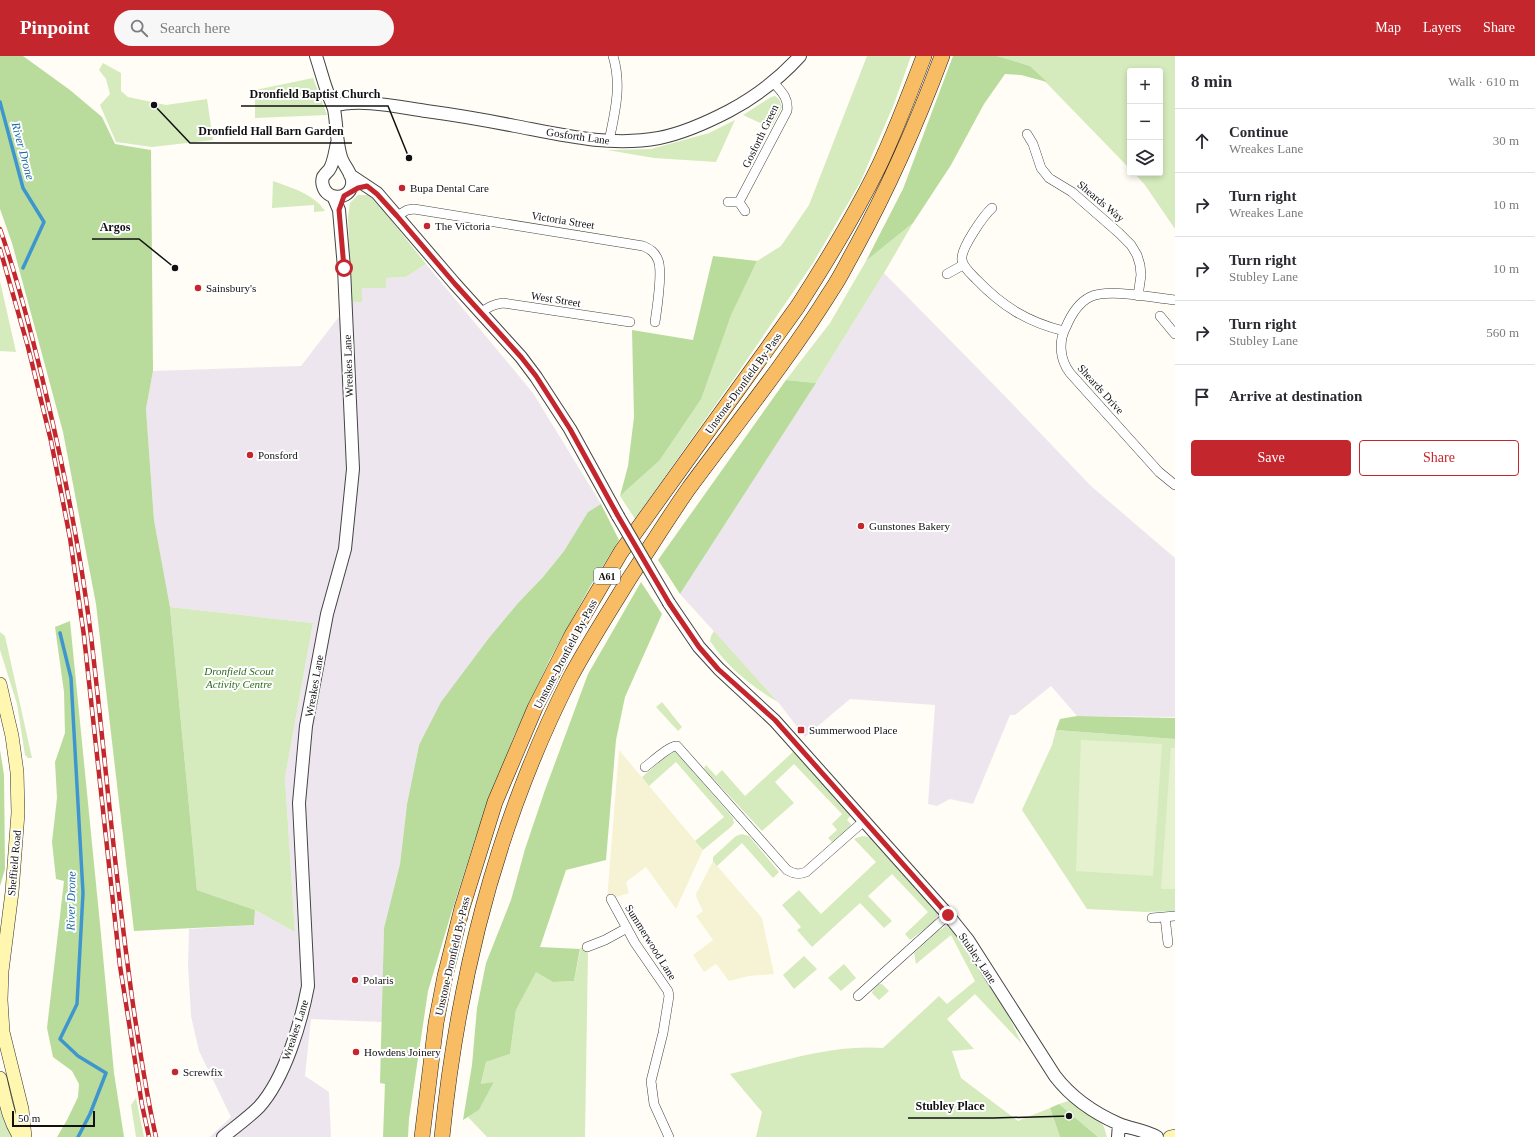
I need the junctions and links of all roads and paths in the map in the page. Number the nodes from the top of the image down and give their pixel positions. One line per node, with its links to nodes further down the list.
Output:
1 (316, 56): 7 (street, Wreakes Lane)
2 (613, 56): 9 (street)
3 (800, 56): 6 (street, Gosforth Lane)
4 (942, 56): 52 (highway, Unstone-Dronfield By-Pass / A61)
5 (921, 63): 51 (highway, Unstone-Dronfield By-Pass / A61)
6 (773, 82): 9 (street, Gosforth Lane); 16 (street, Gosforth Green)
7 (333, 106): 9 (street, Gosforth Lane); 10 (street, Wreakes Lane)
8 (1027, 134): 22 (street, Sheards Way)
9 (609, 141)
10 (337, 143): 11 (street, Wreakes Lane); 12 (street, Wreakes Lane)
11 (329, 170): 12 (street); 14 (street, Wreakes Lane)
12 (349, 173): 13 (street, Stubley Lane); 14 (street, Wreakes Lane)
13 (367, 186): 14 (street); 19 (street, Stubley Lane)
14 (342, 195): 50 (street, Wreakes Lane)
15 (728, 202): 16 (street)
16 (739, 202): 18 (street)
17 (992, 208): 20 (street)
18 (744, 211)
19 (397, 216): 24 (street, Stubley Lane); 27 (street, Victoria Street)
20 (963, 265): 21 (street); 28 (street)
21 (947, 274)
22 (1138, 296): 23 (street, Sheards Drive); 28 (street, Sheards Drive)
23 (1175, 300)
24 (481, 312): 26 (street, West Street); 33 (street, Stubley Lane, bridge)
25 (1160, 316): 29 (street)
26 (630, 322)
27 (655, 322)
28 (1064, 331): 30 (street, Sheards Drive)
29 (1175, 334)
30 (1175, 485)
31 (0, 684): 34 (main road, Sheffield Road)
32 (645, 767): 33 (street)
33 (865, 820): 37 (street, Stubley Lane)
34 (12, 892): 36 (main road); 49 (main road, Sheffield Road)
35 (611, 899): 41 (street, Summerwood Lane)
36 (0, 913)
37 (948, 915): 44 (street); 46 (street, Stubley Lane)
38 (1175, 916): 39 (street)
39 (1165, 917): 40 (street); 42 (street)
40 (1152, 918)
41 (627, 928): 43 (street); 53 (street, Summerwood Lane)
42 (1168, 943)
43 (588, 947)
44 (858, 996)
45 (0, 1078): 48 (main road)
46 (1119, 1124): 54 (street); 55 (street, Stubley Lane)
47 (1175, 1136): 56 (main road)
48 (20, 1137)
49 (26, 1137)
50 (223, 1137)
51 (422, 1137)
52 (442, 1137)
53 (669, 1137)
54 (1118, 1137)
55 (1157, 1137)
56 (1170, 1137)

